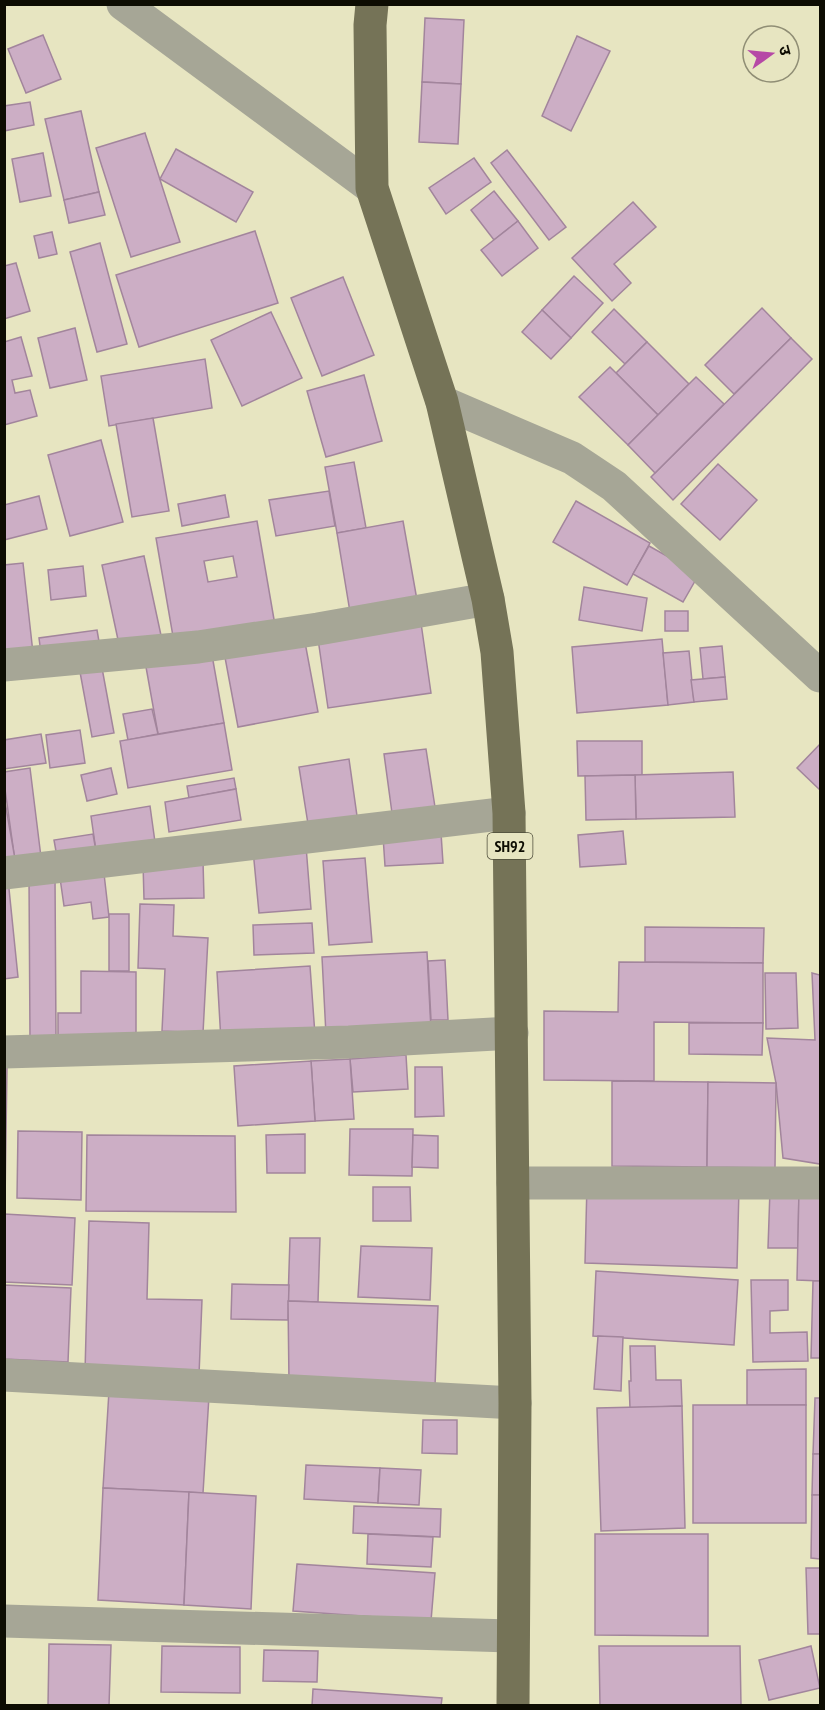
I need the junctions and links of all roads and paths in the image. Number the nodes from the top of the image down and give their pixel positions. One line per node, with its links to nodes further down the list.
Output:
1 (123, 4): 3 (street)
2 (372, 4): 3 (main road, SH92)
3 (372, 188): 4 (main road, SH92)
4 (442, 402): 5 (main road, SH92); 7 (street)
5 (488, 599): 6 (street); 8 (main road, SH92)
6 (4, 665)
7 (820, 676)
8 (509, 813): 9 (street); 10 (main road, SH92)
9 (4, 873)
10 (512, 1033): 11 (street); 12 (main road, SH92)
11 (4, 1052)
12 (513, 1183): 13 (street); 15 (main road, SH92)
13 (820, 1183)
14 (4, 1375): 15 (street)
15 (515, 1402): 17 (main road, SH92)
16 (4, 1621): 17 (street)
17 (513, 1635): 18 (main road, SH92)
18 (513, 1706)

